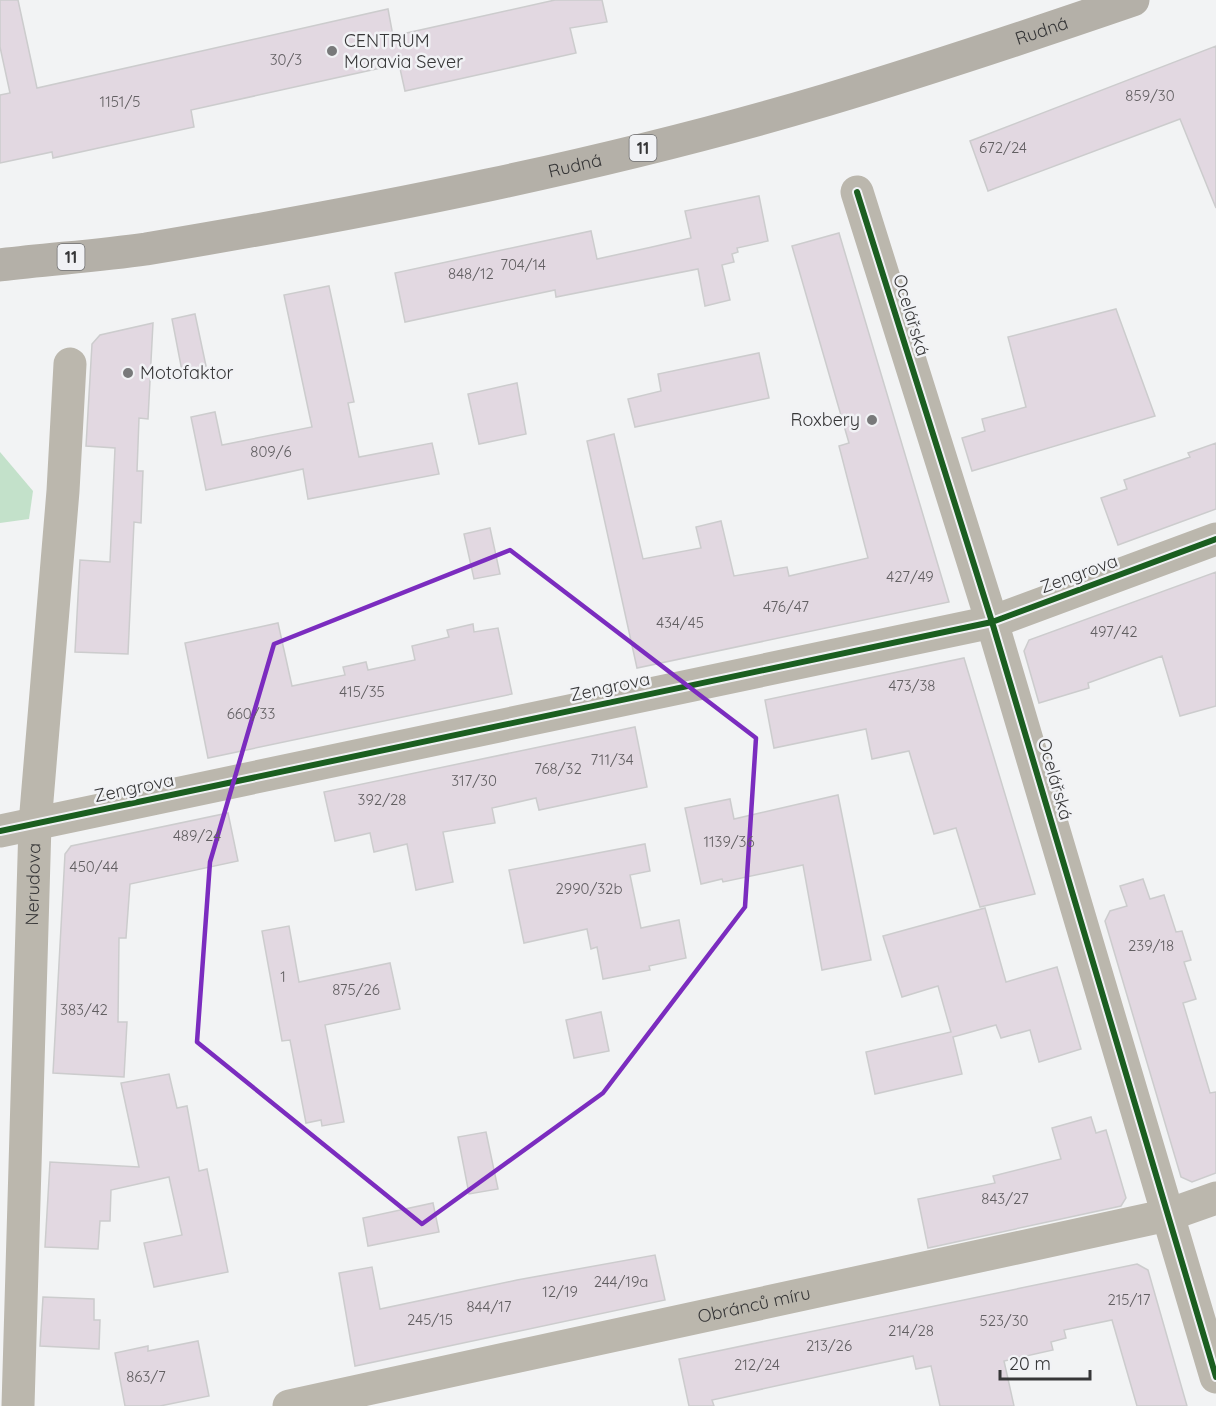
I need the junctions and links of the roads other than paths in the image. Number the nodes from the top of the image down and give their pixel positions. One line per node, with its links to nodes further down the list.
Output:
1 (1133, 0): 3 (main road, Rudná / 11)
2 (857, 192): 6 (street, Ocelářská)
3 (0, 265)
4 (70, 364): 7 (street, Nerudova)
5 (1216, 539): 6 (street, Zengrova)
6 (992, 622): 7 (street, Zengrova); 10 (street, Ocelářská)
7 (35, 824): 8 (street, Zengrova); 12 (street, Nerudova)
8 (0, 831)
9 (1216, 1198): 10 (street, Obránců míru)
10 (1168, 1215): 11 (street, Ocelářská); 13 (street, Obránců míru)
11 (1216, 1377)
12 (18, 1406)
13 (290, 1406)

